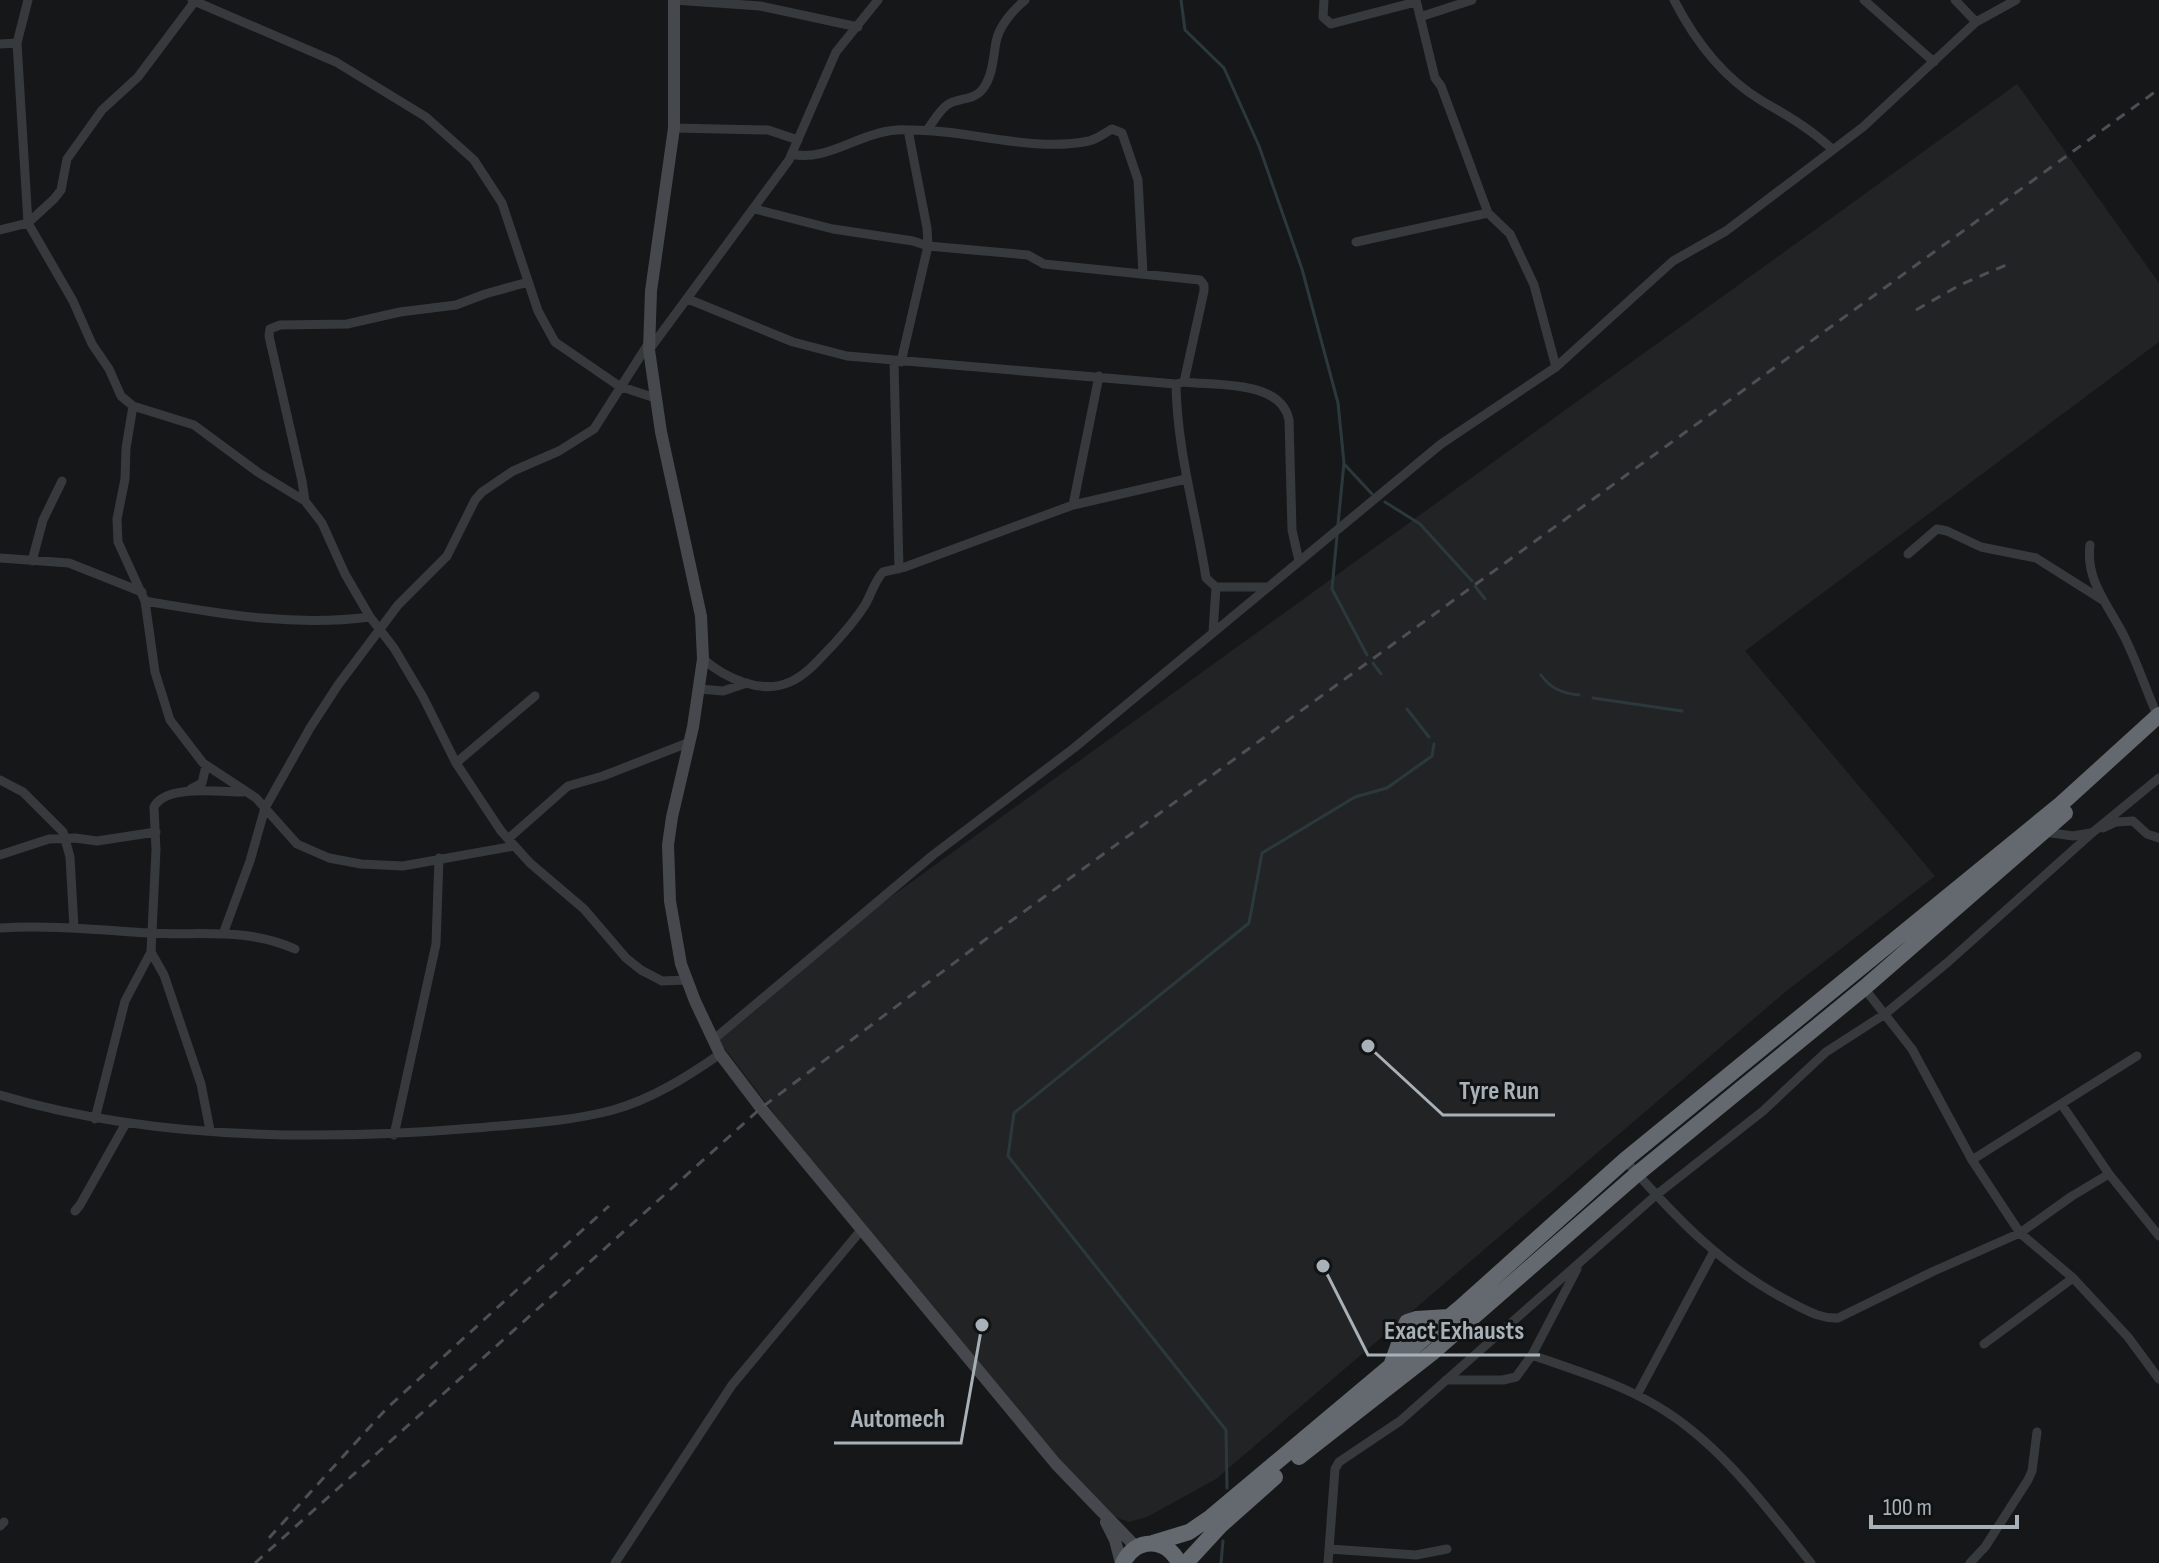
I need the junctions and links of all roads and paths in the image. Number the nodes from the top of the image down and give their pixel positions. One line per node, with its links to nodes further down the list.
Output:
1 (28, 0): 16 (street)
2 (674, 0): 15 (street); 19 (street)
3 (878, 0): 15 (street)
4 (1025, 0): 21 (street)
5 (1324, 0): 12 (street)
6 (1472, 0): 13 (street)
7 (1674, 0): 23 (street)
8 (1864, 0): 18 (street)
9 (1955, 0): 14 (street)
10 (2016, 0): 14 (street)
11 (193, 1): 27 (street); 32 (street)
12 (1416, 1): 13 (street)
13 (1420, 17): 26 (street)
14 (1976, 22): 18 (street)
15 (858, 27): 22 (street)
16 (17, 43): 17 (street); 27 (street)
17 (0, 44)
18 (1934, 62): 23 (street)
19 (674, 128): 22 (street); 34 (street)
20 (908, 130): 21 (street); 24 (street); 30 (street)
21 (927, 130): 31 (street)
22 (798, 140): 24 (street)
23 (1833, 150): 36 (street)
24 (792, 154): 25 (street)
25 (755, 209): 30 (street); 33 (street)
26 (1488, 213): 29 (street); 36 (street)
27 (28, 223): 28 (street); 41 (street)
28 (0, 230)
29 (1356, 242)
30 (928, 246): 31 (street); 35 (street)
31 (1143, 274): 38 (street)
32 (528, 282): 39 (street); 44 (street)
33 (688, 299): 34 (street); 35 (street)
34 (650, 345): 39 (street); 40 (street)
35 (897, 362): 37 (street); 51 (street)
36 (1556, 367): 50 (street)
37 (1099, 376): 38 (street); 45 (street)
38 (1180, 383): 42 (street); 50 (street)
39 (619, 386): 40 (street); 57 (street)
40 (655, 398): 59 (street)
41 (133, 406): 44 (street); 54 (street)
42 (1186, 479): 45 (street); 52 (street)
43 (62, 481): 49 (street)
44 (305, 501): 56 (street)
45 (1073, 505): 51 (street)
46 (2090, 545): 55 (street)
47 (1908, 554): 55 (street)
48 (0, 558): 49 (street)
49 (32, 561): 54 (street)
50 (1299, 561): 53 (street)
51 (899, 569): 60 (street)
52 (1216, 587): 53 (street); 58 (street)
53 (1268, 587): 58 (street)
54 (144, 596): 56 (street); 66 (street)
55 (2104, 601): 63 (street)
56 (370, 617): 57 (street)
57 (379, 629): 65 (street); 71 (street)
58 (1213, 632): 89 (street)
59 (703, 659): 60 (street); 61 (street)
60 (747, 683): 61 (street)
61 (699, 689): 64 (street)
62 (535, 696): 65 (street)
63 (2159, 721): 73 (highway); 98 (highway)
64 (690, 742): 77 (street); 86 (street)
65 (456, 763): 77 (street)
66 (206, 766): 69 (street); 70 (street)
67 (2159, 778): 74 (street)
68 (0, 780): 75 (street)
69 (184, 792): 70 (street); 72 (street)
70 (248, 792): 71 (street)
71 (265, 808): 79 (street); 83 (street)
72 (156, 832): 75 (street); 82 (street)
73 (2045, 832): 74 (street); 87 (highway)
74 (2092, 833): 76 (street); 88 (street)
75 (66, 838): 78 (street); 81 (street)
76 (2159, 838)
77 (511, 842): 79 (street); 86 (street)
78 (0, 855)
79 (439, 858): 97 (street)
80 (0, 928): 81 (street)
81 (74, 928): 82 (street)
82 (153, 933): 83 (street); 85 (street)
83 (223, 934): 84 (street)
84 (295, 949)
85 (151, 952): 94 (street); 96 (street)
86 (687, 980): 89 (street)
87 (1864, 988): 88 (street); 100 (highway)
88 (1885, 1014): 99 (street); 102 (street)
89 (713, 1040): 90 (street)
90 (720, 1054): 97 (street); 104 (street)
91 (2137, 1056): 93 (street)
92 (0, 1095): 94 (street)
93 (2062, 1105): 99 (street); 101 (street)
94 (95, 1119): 95 (street)
95 (126, 1123): 96 (street); 103 (street)
96 (210, 1130): 97 (street)
97 (394, 1135)
98 (1625, 1160): 100 (street); 117 (highway)
99 (1972, 1160): 105 (street)
100 (1637, 1174): 102 (street); 124 (highway)
101 (2109, 1174): 105 (street); 106 (street)
102 (1655, 1196): 107 (street); 108 (street)
103 (75, 1211)
104 (862, 1229): 116 (street); 121 (street)
105 (2020, 1233): 107 (street); 109 (street)
106 (2159, 1236)
107 (1713, 1253): 114 (street)
108 (1581, 1262): 111 (street); 113 (street)
109 (2073, 1278): 110 (street); 112 (street)
110 (1984, 1344)
111 (1532, 1355): 113 (street); 114 (street)
112 (2159, 1379)
113 (1446, 1380): 119 (street)
114 (1637, 1395): 126 (street)
115 (2037, 1432): 127 (street)
116 (1103, 1516): 118 (street); 122 (street)
117 (1153, 1543): 118 (highway); 123 (highway)
118 (1136, 1547): 122 (highway)
119 (1329, 1549): 120 (street); 125 (street)
120 (1447, 1549)
121 (615, 1563)
122 (1122, 1563)
123 (1179, 1563)
124 (1186, 1563)
125 (1328, 1563)
126 (1811, 1563)
127 (1970, 1563)

